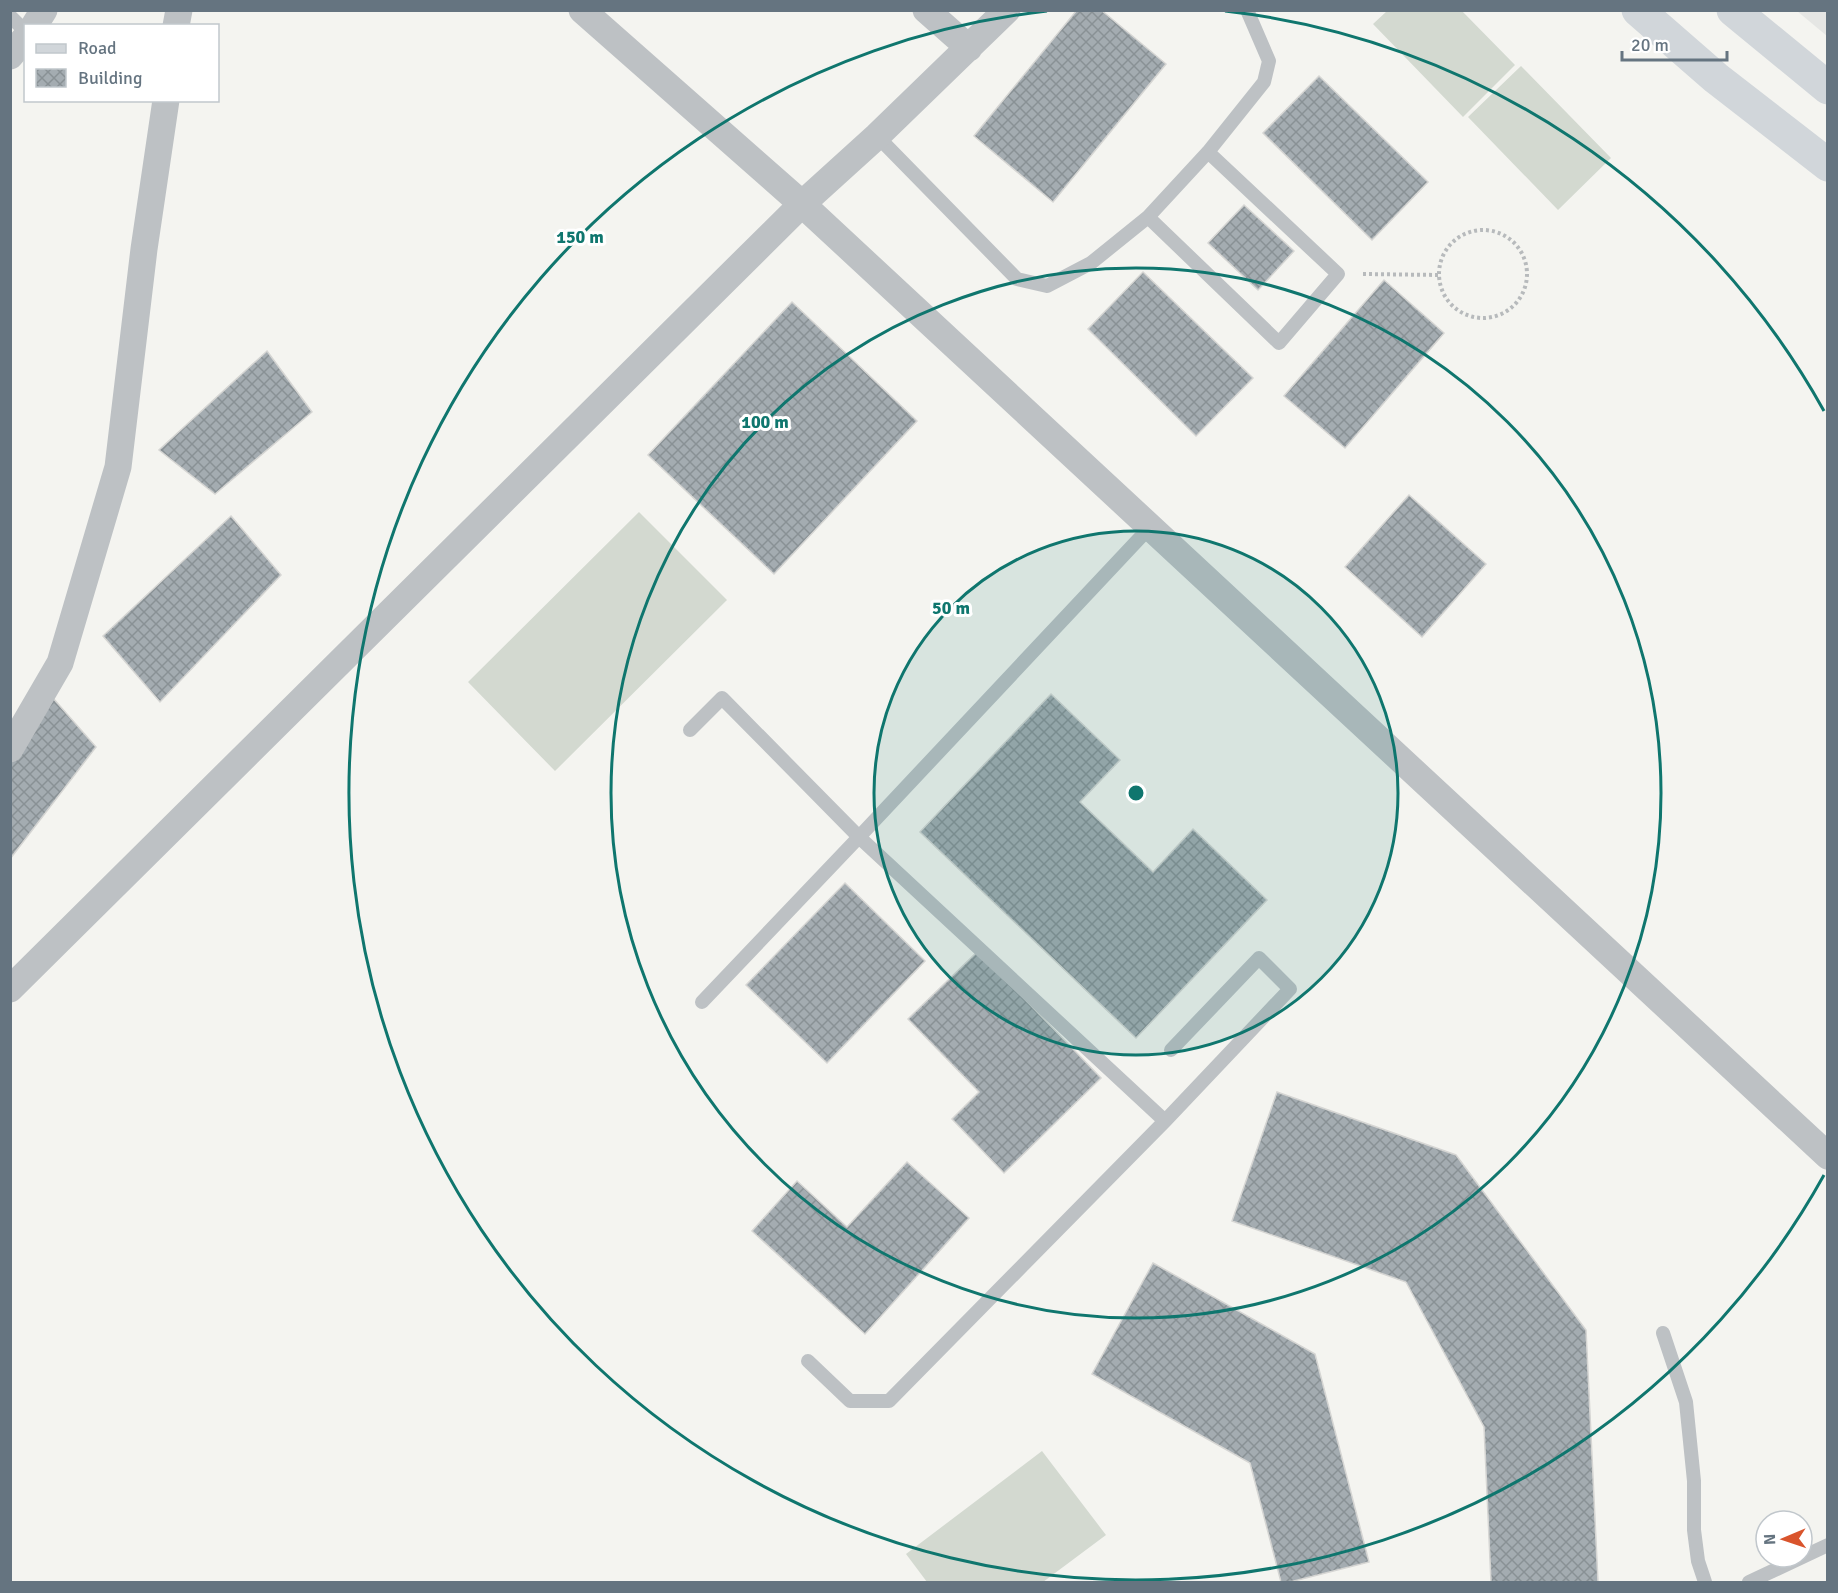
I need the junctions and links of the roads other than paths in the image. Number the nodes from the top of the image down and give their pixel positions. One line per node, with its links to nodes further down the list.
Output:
1 (44, 10): 9 (street)
2 (582, 10): 19 (street)
3 (926, 10): 12 (street)
4 (1007, 10): 12 (street)
5 (1247, 10): 17 (lane)
6 (1638, 10): 18 (main road)
7 (1733, 10): 14 (main road)
8 (10, 16): 10 (lane)
9 (35, 24)
10 (24, 30)
11 (24, 39): 13 (street)
12 (969, 48): 16 (street)
13 (10, 56)
14 (1827, 88)
15 (165, 102): 23 (street)
16 (877, 136): 19 (street); 20 (lane)
17 (1208, 152): 20 (lane); 20 (lane)
18 (1827, 165)
19 (802, 204): 21 (street); 25 (street)
20 (1148, 217)
21 (1151, 526): 24 (lane); 29 (street)
22 (690, 730): 24 (lane)
23 (10, 749)
24 (859, 837): 26 (lane); 28 (lane)
25 (10, 989)
26 (702, 1002)
27 (1171, 1050): 28 (lane)
28 (1165, 1120): 31 (lane)
29 (1827, 1156)
30 (1664, 1333): 33 (lane)
31 (808, 1361)
32 (1827, 1545): 34 (lane)
33 (1705, 1582)
34 (1749, 1582)

